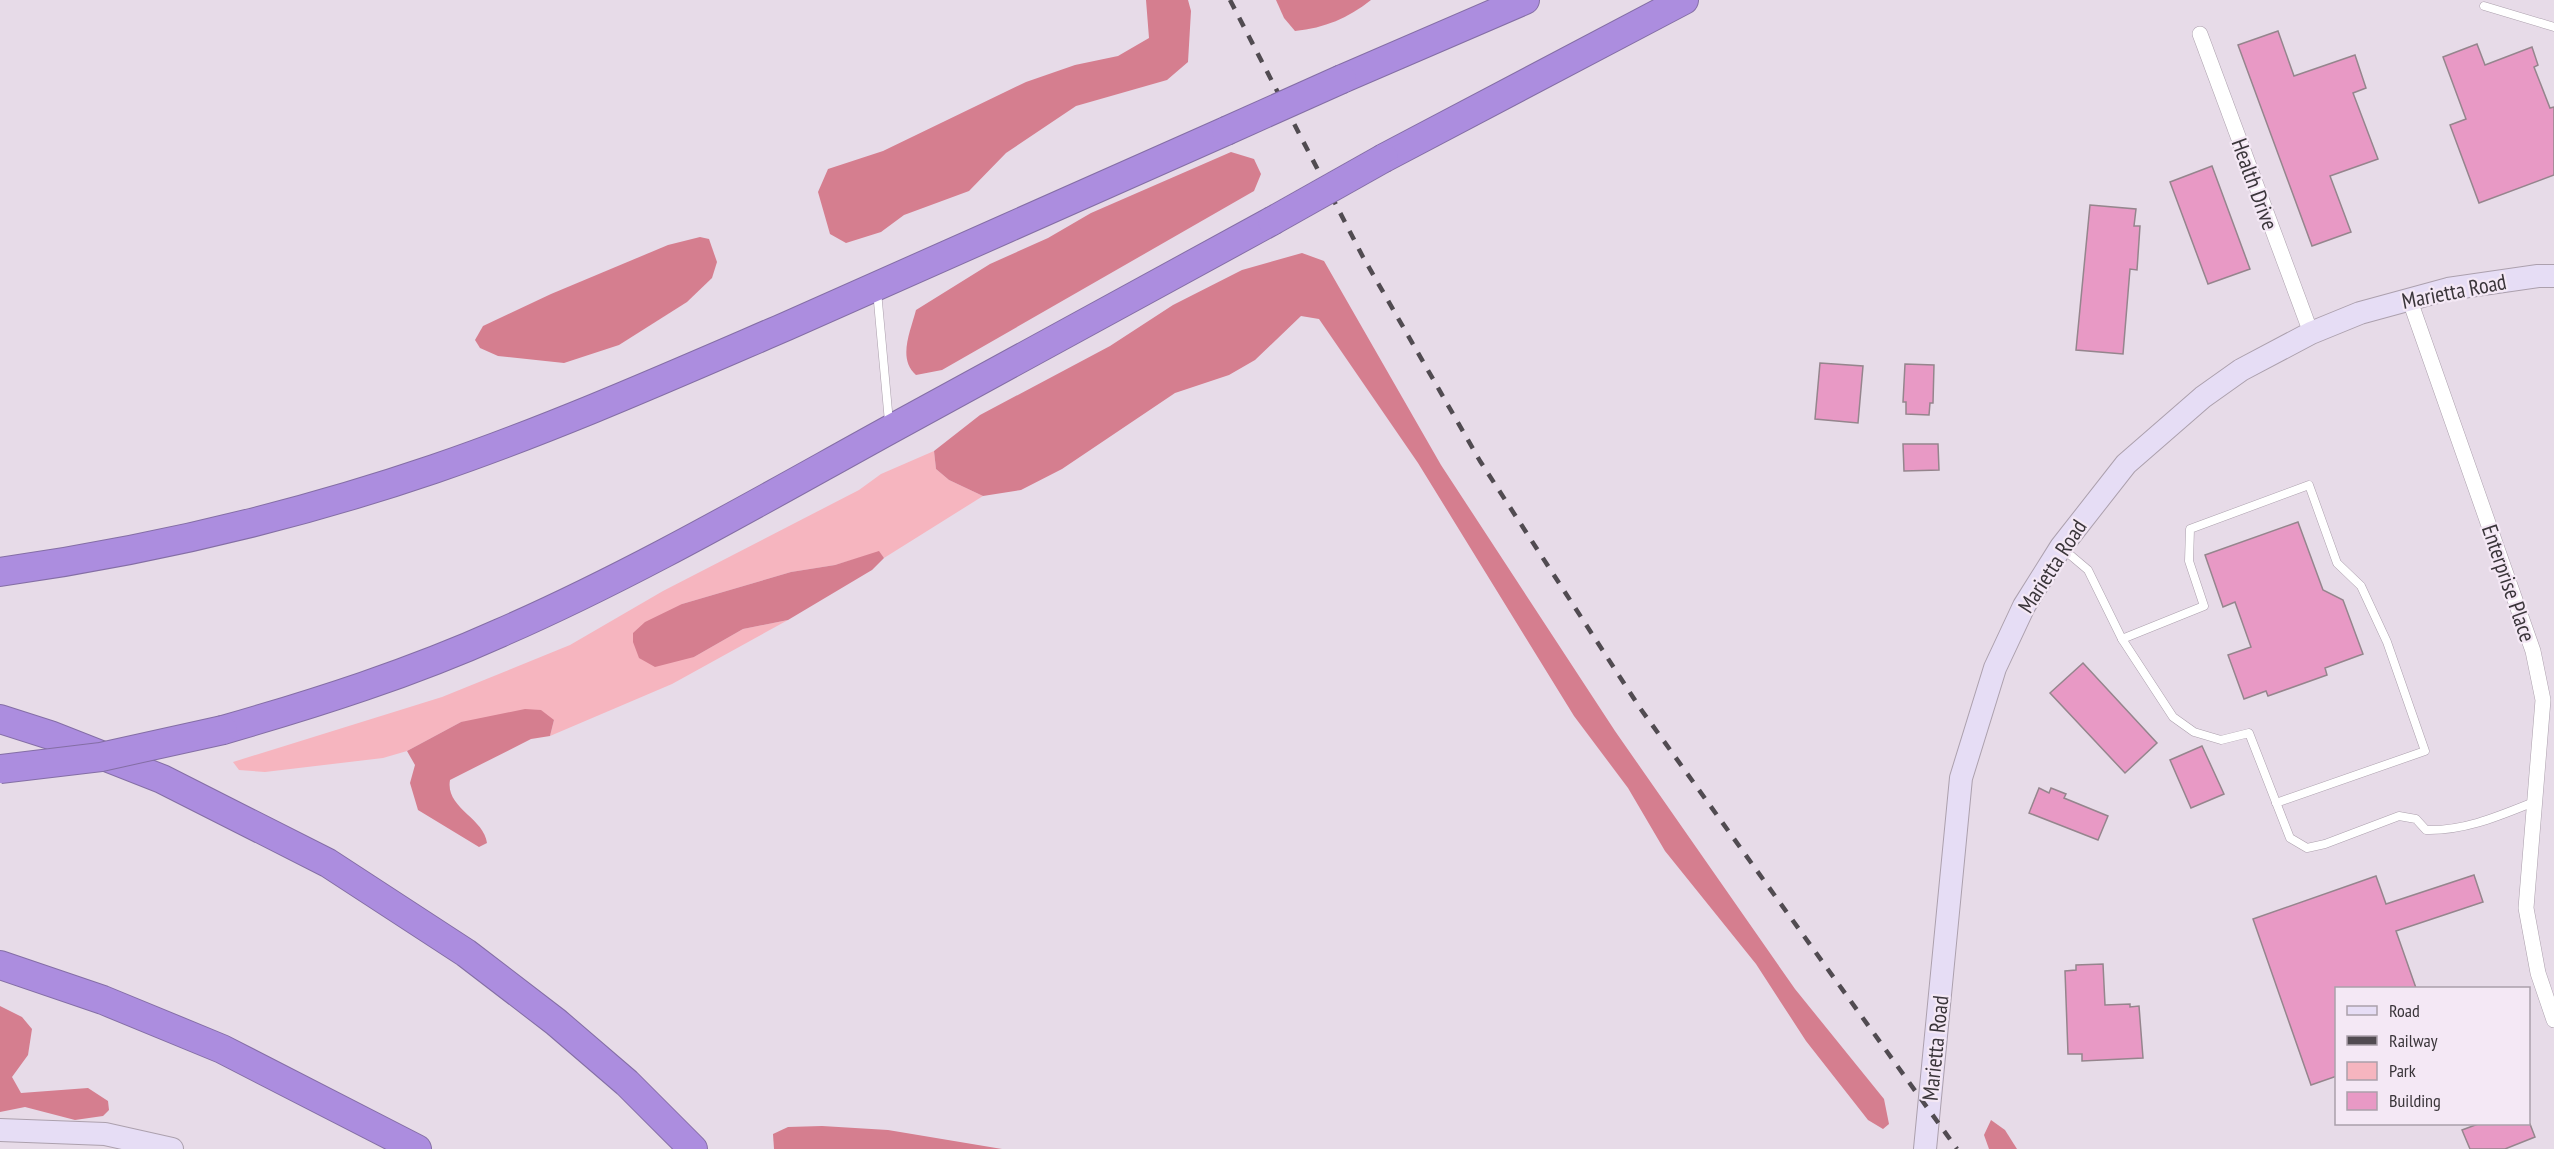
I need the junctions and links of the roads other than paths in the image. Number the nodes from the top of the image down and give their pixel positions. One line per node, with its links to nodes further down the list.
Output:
1 (1525, 0): 7 (highway, bridge)
2 (1684, 0): 10 (highway, bridge)
3 (2484, 6): 4 (lane)
4 (2554, 27)
5 (2200, 34): 9 (street, Health Drive)
6 (2554, 276): 8 (street, Marietta Road)
7 (876, 286): 10 (lane); 12 (highway)
8 (2409, 298): 9 (street, Marietta Road); 17 (street, Enterprise Place)
9 (2311, 333): 11 (street, Marietta Road)
10 (890, 429): 15 (highway, bridge)
11 (2061, 547): 13 (lane); 24 (street, Marietta Road)
12 (0, 572)
13 (2122, 639): 16 (lane); 16 (lane)
14 (0, 719): 23 (highway)
15 (0, 769)
16 (2277, 802): 17 (lane)
17 (2535, 802): 19 (street, Enterprise Place)
18 (0, 965): 22 (highway)
19 (2554, 1020)
20 (0, 1130): 21 (street)
21 (172, 1149)
22 (417, 1149)
23 (693, 1149)
24 (1925, 1149)

